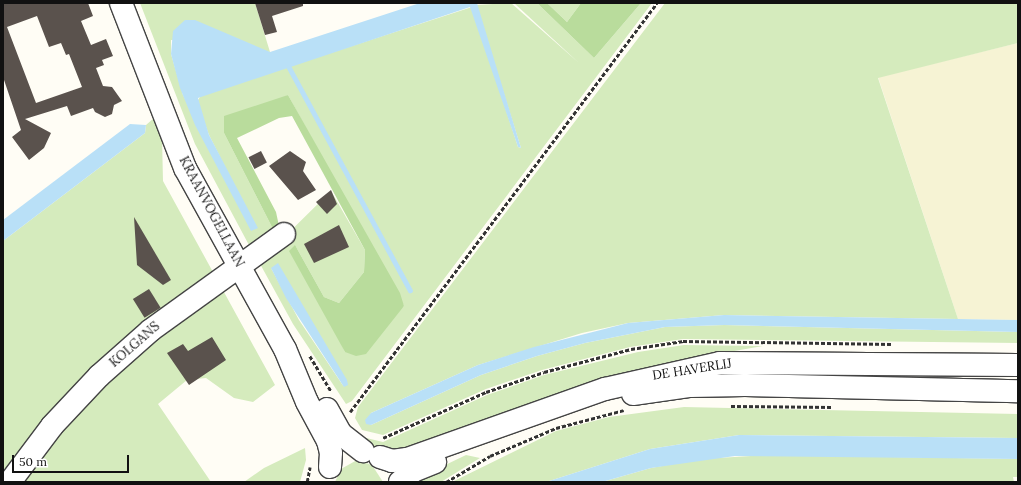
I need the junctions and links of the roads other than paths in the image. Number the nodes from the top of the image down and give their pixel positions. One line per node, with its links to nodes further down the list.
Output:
1 (121, 3): 3 (street, KRAANVOGELLAAN)
2 (284, 234): 3 (street, KOLGANS)
3 (238, 265): 4 (street, KRAANVOGELLAAN); 9 (street, KOLGANS)
4 (285, 349): 7 (street, KRAANVOGELLAAN); 8 (street, KRAANVOGELLAAN)
5 (1018, 365): 7 (street, DE HAVERLIJ)
6 (1018, 391): 11 (street, DE HAVERLIJ)
7 (371, 454): 8 (street); 10 (street)
8 (328, 475)
9 (10, 482)
10 (394, 482)
11 (400, 482)

